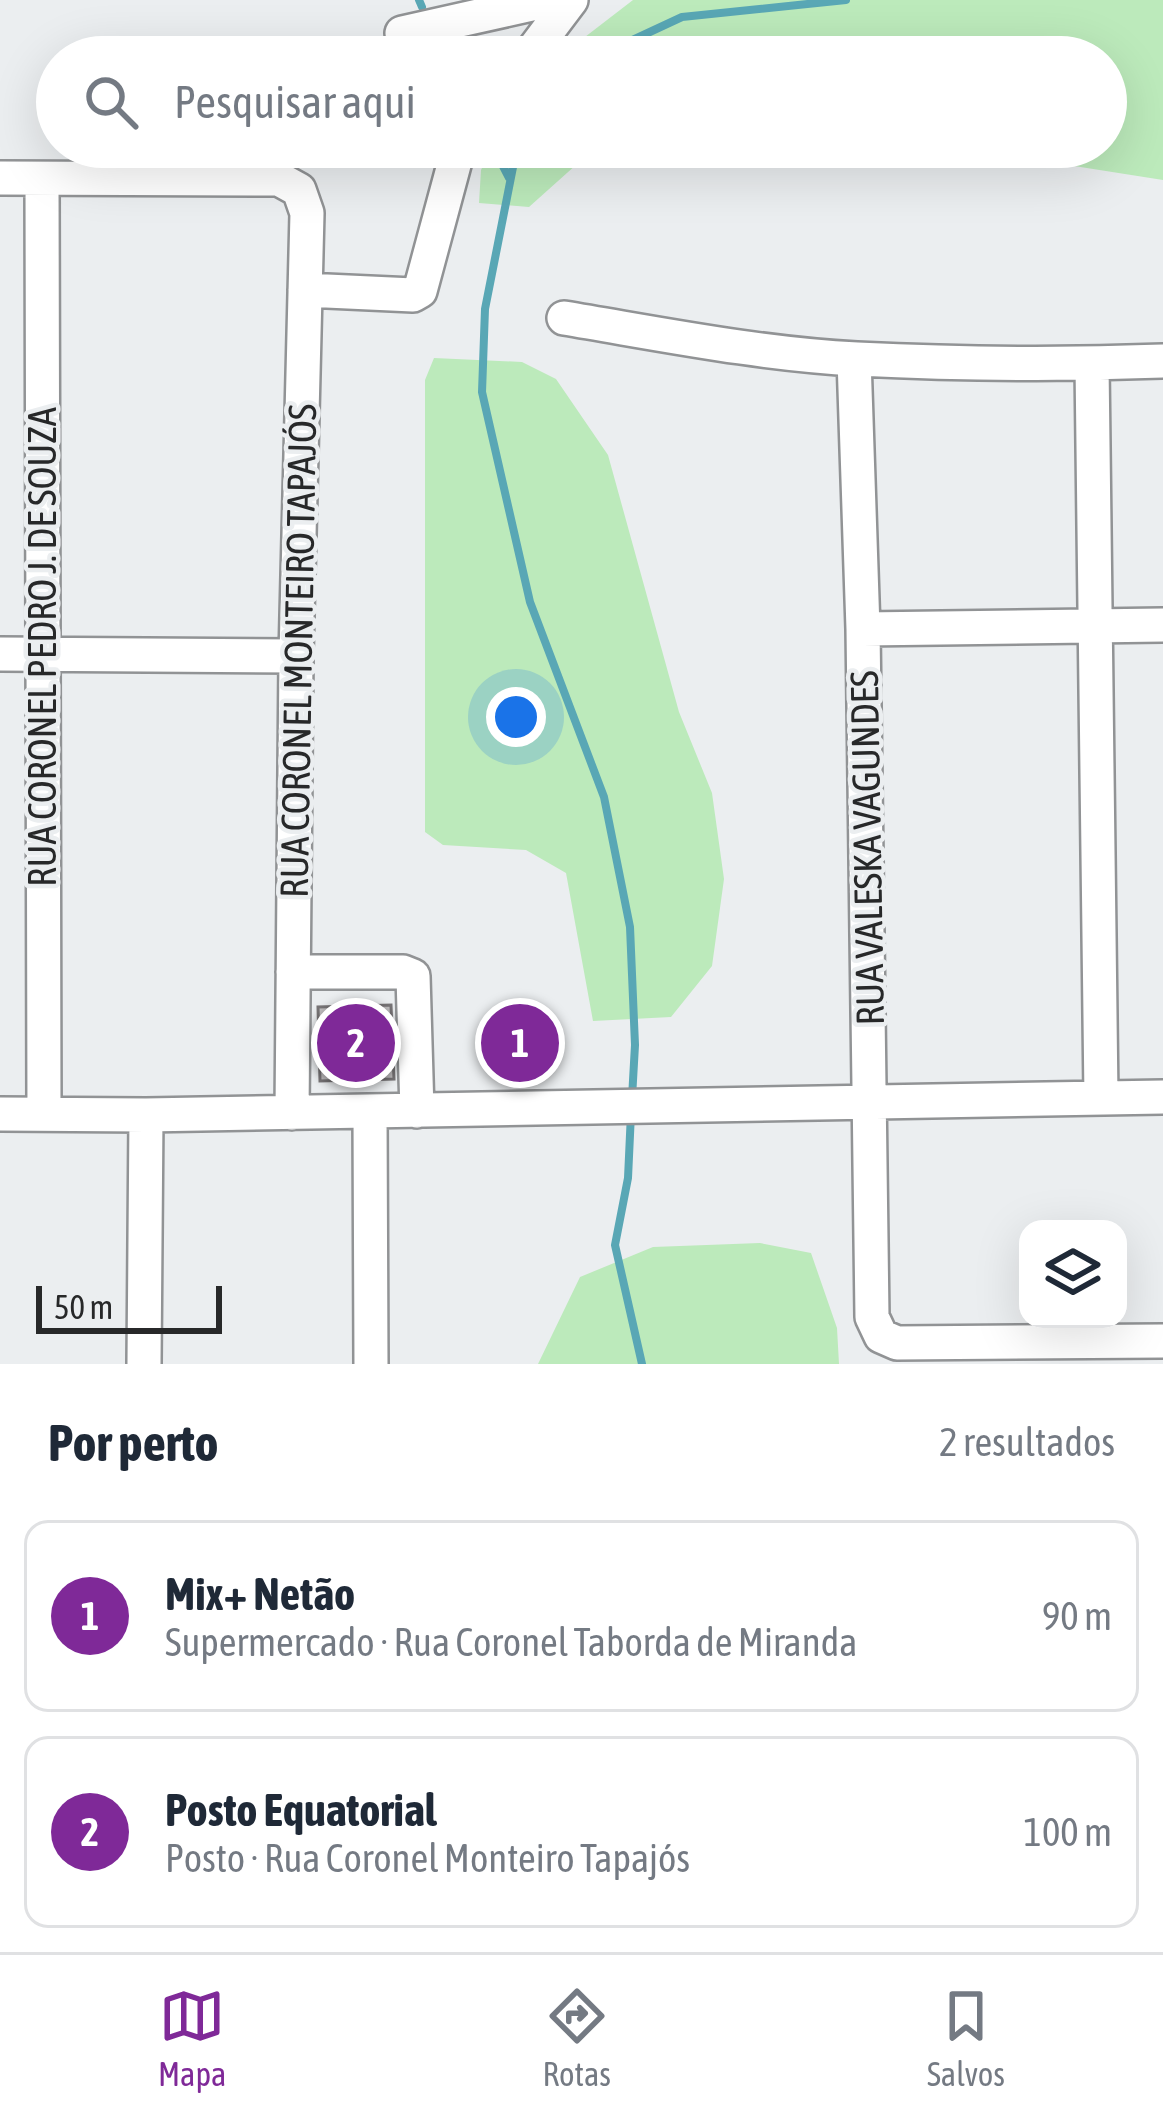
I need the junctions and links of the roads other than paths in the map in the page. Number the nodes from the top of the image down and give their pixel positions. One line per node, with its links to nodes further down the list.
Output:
1 (550, 0): 3 (street)
2 (571, 0): 4 (street)
3 (402, 33)
4 (544, 36)
5 (453, 168): 8 (street)
6 (0, 178): 7 (street)
7 (42, 179): 8 (street, RUA CORONEL MONTEIRO TAPAJÓS); 17 (street, RUA CORONEL PEDRO J. DE SOUZA)
8 (305, 290): 18 (street, RUA CORONEL MONTEIRO TAPAJÓS)
9 (564, 318): 10 (street)
10 (854, 358): 12 (street); 15 (street, RUA VALESKA VAGUNDES)
11 (1163, 362): 12 (street)
12 (1092, 364): 14 (street)
13 (1163, 625): 14 (street)
14 (1096, 626): 15 (street); 21 (street)
15 (863, 629): 22 (street, RUA VALESKA VAGUNDES)
16 (0, 654): 17 (street)
17 (41, 655): 18 (street); 27 (street, RUA CORONEL PEDRO J. DE SOUZA)
18 (296, 656): 19 (street, RUA CORONEL MONTEIRO TAPAJÓS)
19 (293, 972): 23 (street); 25 (street, RUA CORONEL MONTEIRO TAPAJÓS)
20 (1163, 1097): 21 (street)
21 (1102, 1098): 22 (street)
22 (871, 1102): 23 (street); 29 (street, RUA VALESKA VAGUNDES)
23 (417, 1111): 24 (street)
24 (370, 1112): 25 (street); 31 (street)
25 (292, 1113): 28 (street)
26 (0, 1114): 27 (street)
27 (44, 1114): 28 (street)
28 (146, 1115): 30 (street)
29 (1163, 1341)
30 (144, 1364)
31 (370, 1364)

